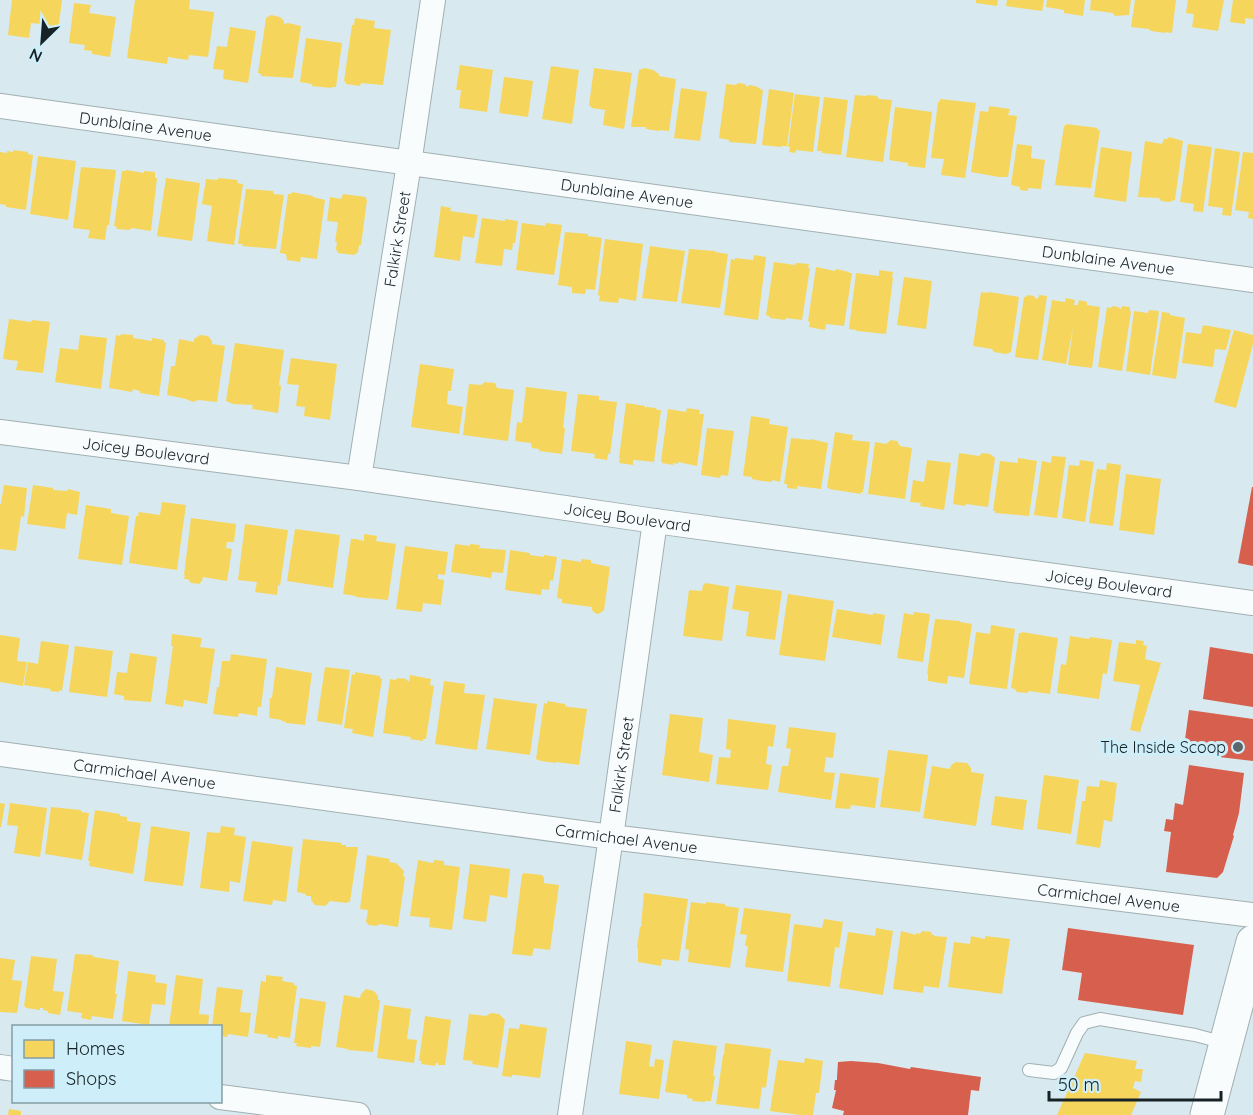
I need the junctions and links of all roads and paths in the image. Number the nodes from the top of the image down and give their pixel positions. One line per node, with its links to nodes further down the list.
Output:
1 (434, 0): 3 (street, Falkirk Street)
2 (0, 106): 3 (street, Dunblaine Avenue)
3 (409, 164): 4 (street, Dunblaine Avenue); 6 (street, Falkirk Street)
4 (1253, 280)
5 (0, 432): 6 (street, Joicey Boulevard)
6 (359, 478): 7 (street, Joicey Boulevard)
7 (655, 521): 8 (street, Joicey Boulevard); 10 (street, Falkirk Street)
8 (1253, 603)
9 (0, 754): 10 (street, Carmichael Avenue)
10 (610, 837): 11 (street, Carmichael Avenue); 18 (street, Falkirk Street)
11 (1253, 915)
12 (1253, 942): 13 (main road)
13 (1247, 992): 14 (main road)
14 (1226, 1043): 15 (lane); 19 (main road)
15 (1029, 1070)
16 (222, 1097): 17 (street)
17 (357, 1115)
18 (570, 1115)
19 (1207, 1115)

